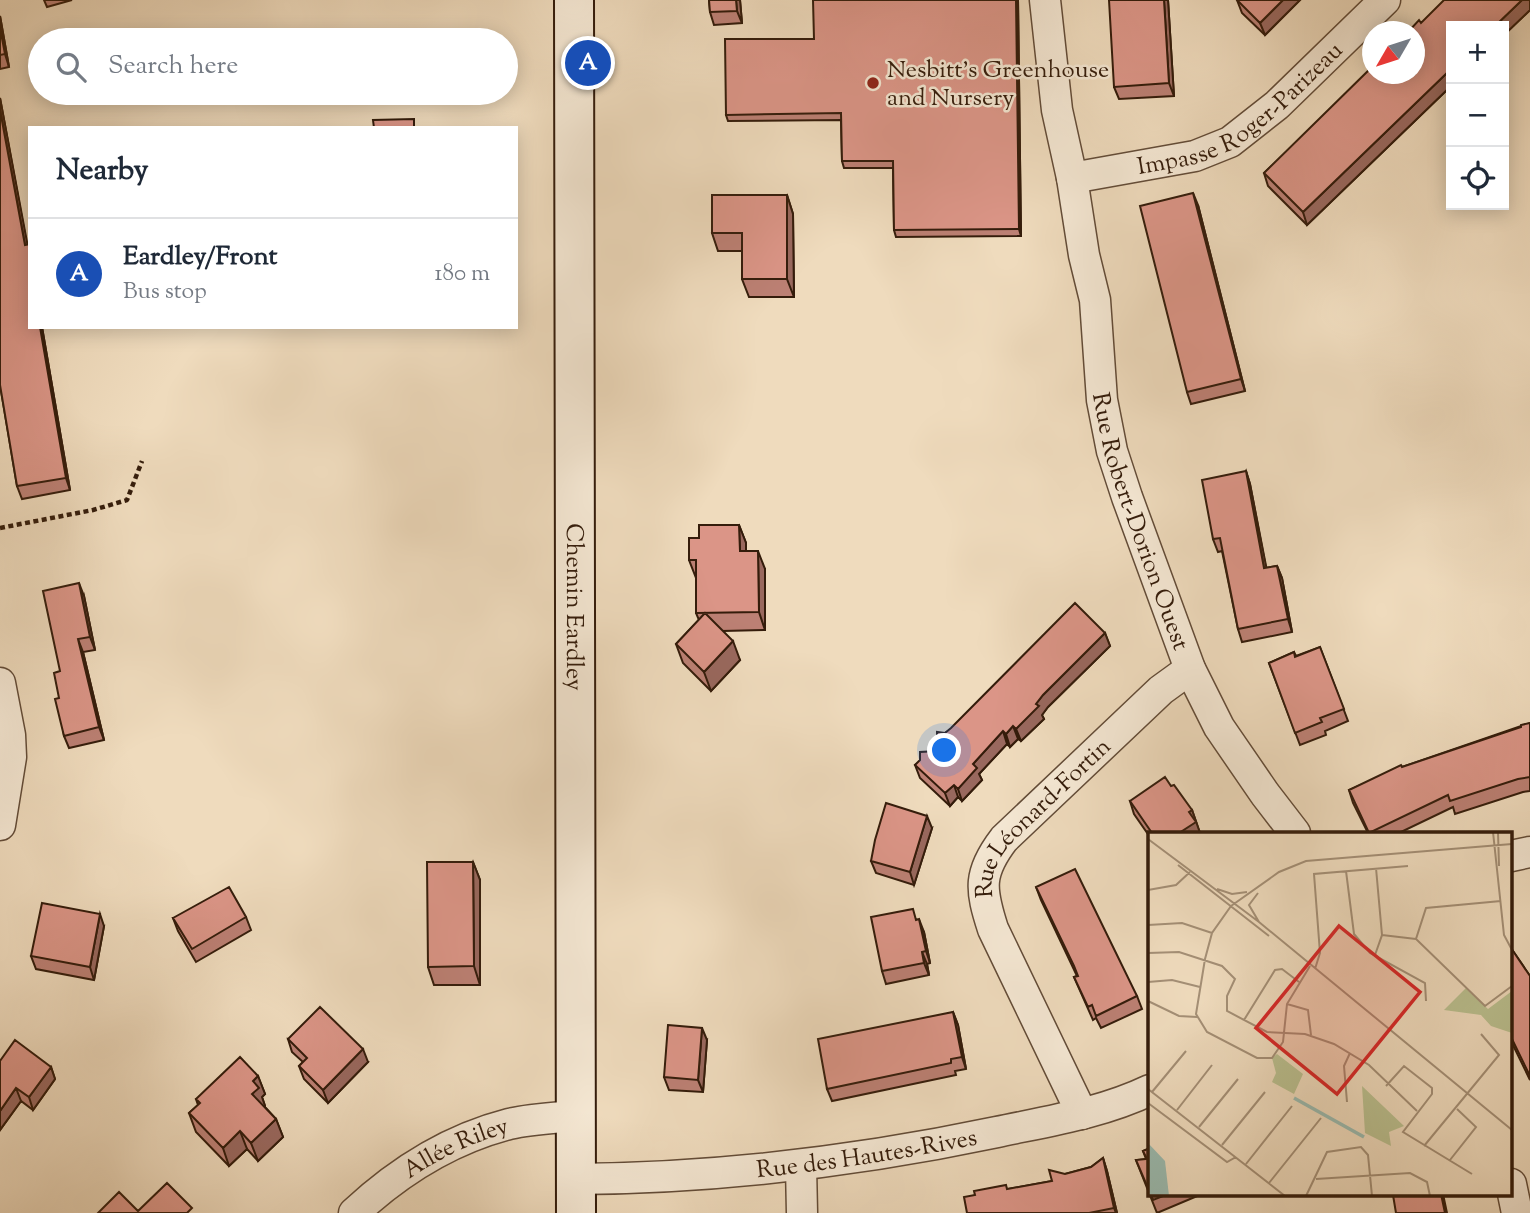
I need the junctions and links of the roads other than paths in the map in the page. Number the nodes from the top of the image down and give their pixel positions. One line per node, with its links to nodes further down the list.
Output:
1 (574, 0): 13 (main road, Chemin Eardley)
2 (1045, 0): 4 (street, Rue Robert-Dorion Ouest)
3 (1385, 0): 4 (street, Impasse Roger-Parizeau)
4 (1072, 178): 5 (street, Rue Robert-Dorion Ouest)
5 (1189, 669): 8 (street, Rue Robert-Dorion Ouest); 12 (street, Rue Léonard-Fortin)
6 (0, 683): 7 (street)
7 (0, 825)
8 (1294, 832)
9 (1530, 852): 10 (street)
10 (1512, 856)
11 (1148, 1091): 12 (street, Rue des Hautes-Rives)
12 (1082, 1114): 14 (street, Rue des Hautes-Rives)
13 (574, 1116): 16 (main road, Chemin Eardley); 17 (street, Allée Riley)
14 (801, 1166): 16 (street, Rue des Hautes-Rives); 18 (street)
15 (1512, 1189): 19 (street)
16 (576, 1196)
17 (354, 1213)
18 (802, 1213)
19 (1517, 1213)

